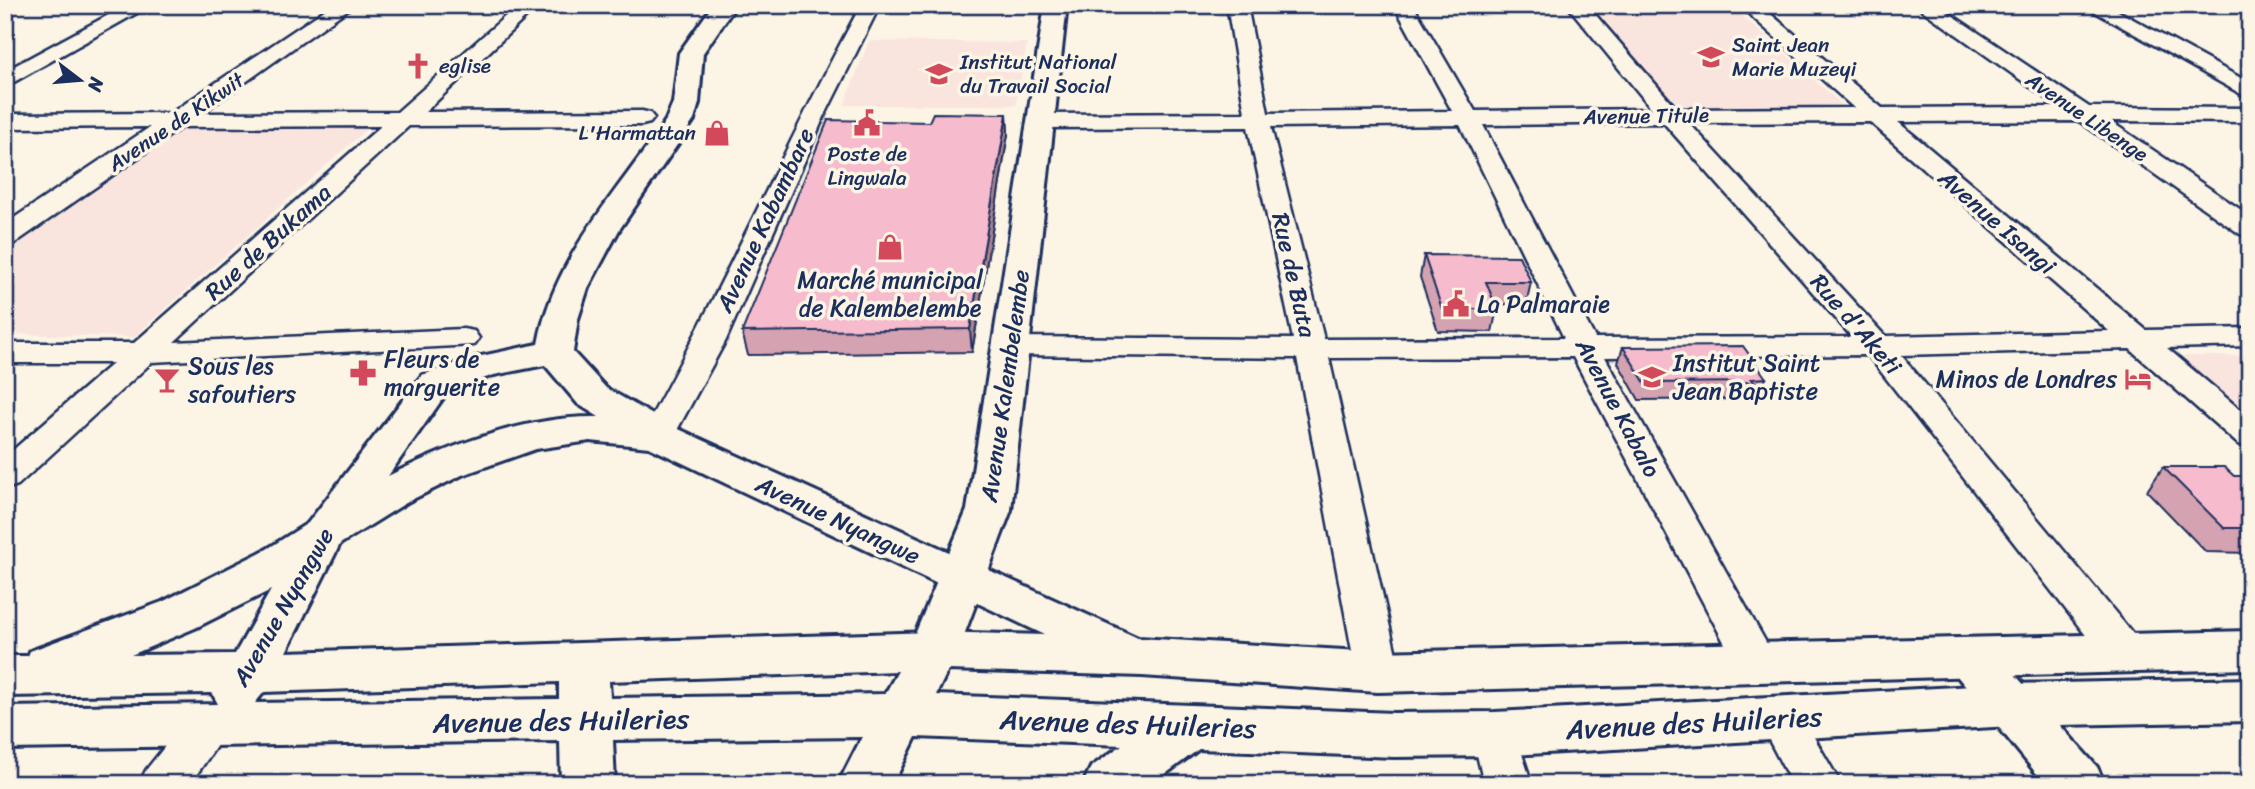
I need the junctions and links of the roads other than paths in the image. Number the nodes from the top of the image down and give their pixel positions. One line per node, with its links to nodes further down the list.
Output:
1 (142, 5): 13 (street)
2 (345, 5): 25 (street, Avenue de Kikwit)
3 (530, 5): 20 (street, Rue de Bukama)
4 (725, 5): 35 (main road)
5 (871, 5): 38 (street, Avenue Kabambare)
6 (1056, 5): 24 (main road, Avenue Kalembelembe)
7 (1237, 5): 21 (street, Rue de Buta)
8 (1403, 5): 22 (street, Avenue Kabalo)
9 (1576, 5): 17 (street, Rue d'Aketi)
10 (1748, 5): 15 (street, Avenue Isangi)
11 (1924, 5): 16 (street, Avenue Libenge)
12 (2092, 5): 14 (street)
13 (5, 80)
14 (2250, 92)
15 (1870, 114): 16 (street, Avenue Titule); 17 (street, Avenue Titule); 30 (street, Avenue Isangi)
16 (2081, 114): 18 (street, Avenue Titule); 26 (street, Avenue Libenge)
17 (1668, 115): 22 (street, Avenue Titule); 32 (street, Rue d'Aketi)
18 (2250, 115)
19 (642, 118): 20 (street)
20 (405, 120): 25 (street); 37 (street, Rue de Bukama)
21 (1258, 120): 22 (street, Avenue Titule); 24 (street, Avenue Titule); 33 (street, Rue de Buta)
22 (1469, 120): 34 (street, Avenue Kabalo)
23 (5, 121): 25 (street)
24 (1041, 121): 31 (main road, Avenue Kalembelembe)
25 (176, 122): 27 (street, Avenue de Kikwit)
26 (2250, 228)
27 (5, 237)
28 (2250, 337): 30 (street)
29 (463, 338): 37 (street)
30 (2133, 338): 32 (street); 39 (street, Avenue Isangi)
31 (1010, 346): 33 (street); 42 (main road, Avenue Kalembelembe)
32 (1878, 346): 34 (street); 45 (street, Rue d'Aketi)
33 (1311, 349): 34 (street); 50 (street, Rue de Buta)
34 (1585, 349): 49 (street, Avenue Kabalo)
35 (555, 352): 38 (main road, Avenue Nyangwe); 41 (main road, Avenue Nyangwe)
36 (5, 353): 37 (street)
37 (145, 353): 40 (street, Rue de Bukama)
38 (658, 435): 41 (main road); 42 (main road, Avenue Nyangwe)
39 (2250, 436)
40 (5, 477)
41 (323, 535): 51 (main road, Avenue Nyangwe); 52 (main road)
42 (963, 576): 44 (main road, Avenue Kalembelembe); 46 (main road, Avenue Nyangwe)
43 (2250, 650): 45 (main road)
44 (933, 651): 46 (main road); 48 (main road); 55 (main road, Avenue Kalembelembe)
45 (2124, 653): 47 (main road)
46 (1142, 657): 50 (main road)
47 (1970, 657): 49 (main road); 54 (main road)
48 (583, 660): 51 (main road); 57 (main road)
49 (1756, 662): 50 (main road)
50 (1378, 672)
51 (250, 673): 52 (main road); 60 (main road, Avenue Nyangwe)
52 (11, 676)
53 (2248, 702): 54 (main road, Avenue des Huileries)
54 (2011, 705): 56 (main road, Avenue des Huileries); 68 (main road)
55 (900, 715): 57 (main road, Avenue des Huileries); 58 (main road, Avenue des Huileries); 64 (main road, Avenue Kalembelembe)
56 (1780, 719): 61 (main road, Avenue des Huileries); 67 (street)
57 (584, 721): 60 (main road, Avenue des Huileries); 63 (main road)
58 (1189, 726): 61 (main road, Avenue des Huileries); 65 (main road)
59 (5, 728): 60 (main road, Avenue des Huileries)
60 (206, 728): 62 (street)
61 (1495, 734): 66 (street)
62 (163, 784)
63 (588, 784)
64 (865, 784)
65 (1110, 784)
66 (1508, 784)
67 (1817, 784)
68 (2078, 784)

